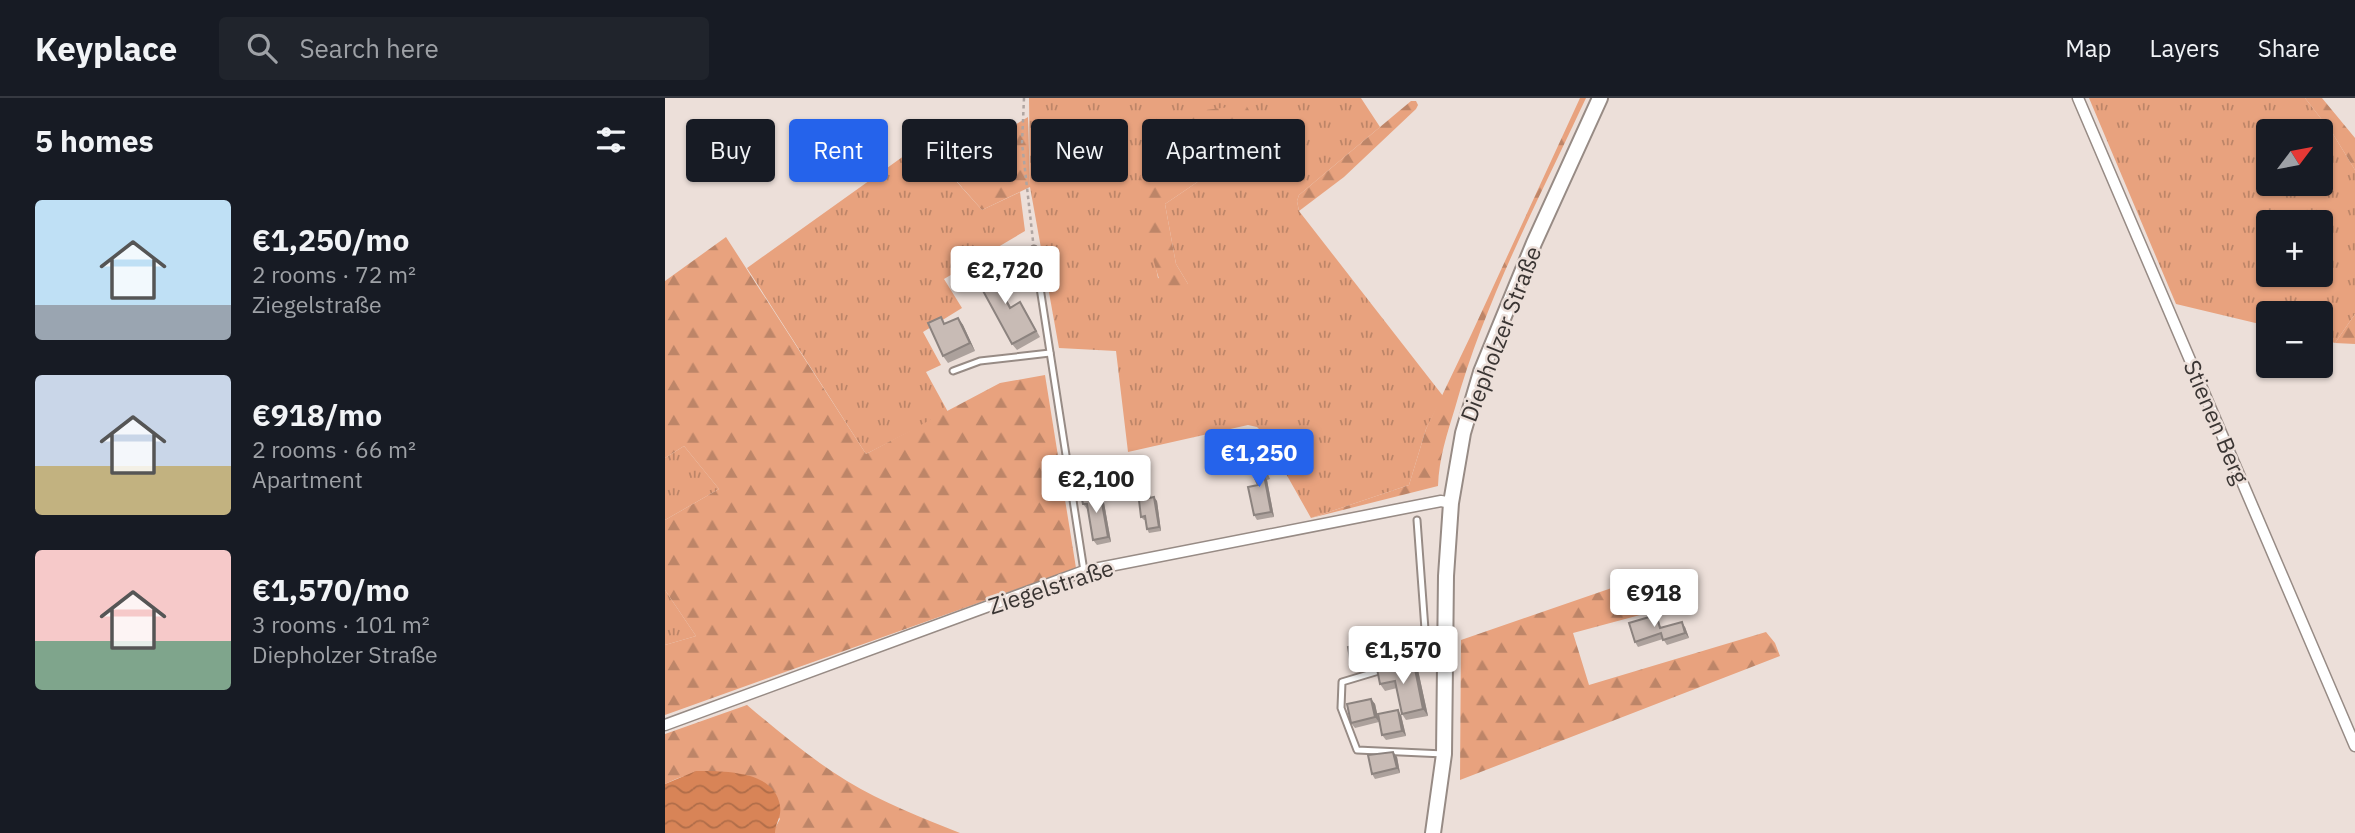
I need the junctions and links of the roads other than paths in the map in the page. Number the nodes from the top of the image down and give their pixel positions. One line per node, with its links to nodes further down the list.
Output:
1 (1600, 98): 6 (main road, Diepholzer Straße)
2 (2078, 98): 12 (street, Stienen Berg)
3 (1034, 249): 4 (lane)
4 (1050, 353): 5 (lane); 8 (lane)
5 (953, 371)
6 (1451, 503): 8 (street, Ziegelstraße); 10 (main road, Diepholzer Straße)
7 (1417, 520): 9 (lane)
8 (1084, 571): 11 (street, Ziegelstraße)
9 (1427, 657): 10 (lane); 13 (lane)
10 (1446, 657): 13 (main road, Diepholzer Straße)
11 (665, 725)
12 (2355, 746)
13 (1444, 754): 14 (main road, Diepholzer Straße)
14 (1433, 833)

